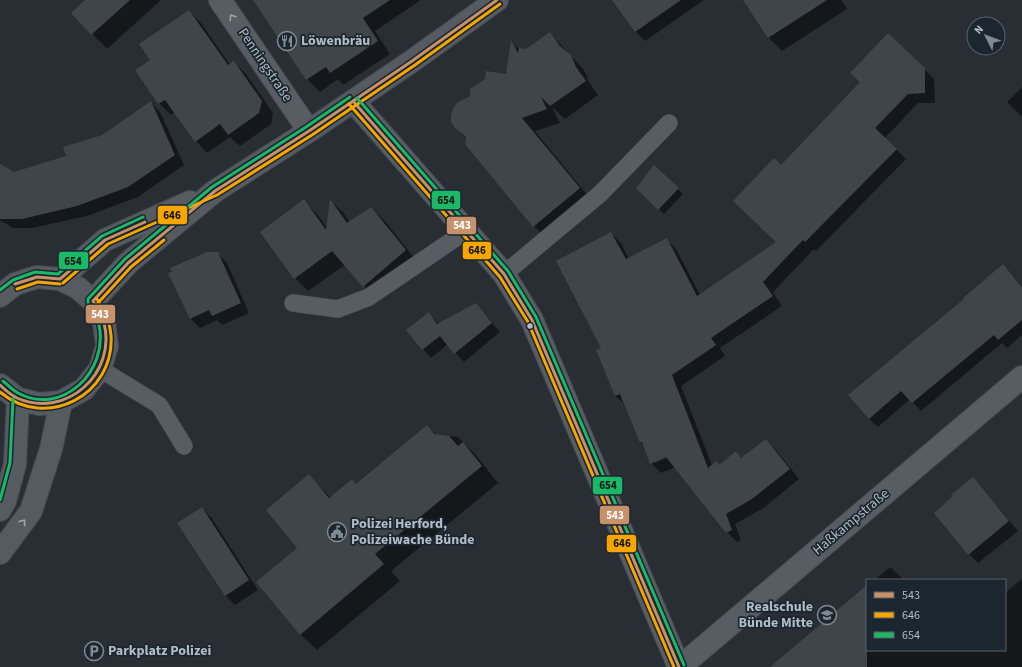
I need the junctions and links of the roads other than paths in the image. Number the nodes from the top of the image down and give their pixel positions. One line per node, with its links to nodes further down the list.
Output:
1 (220, 0): 5 (street, Penningstraße, one-way to 1)
2 (498, 0): 3 (main road)
3 (353, 101): 5 (main road); 7 (street)
4 (669, 123): 8 (lane)
5 (309, 131): 6 (main road)
6 (215, 191): 9 (main road); 11 (main road)
7 (466, 231): 8 (street); 12 (lane)
8 (504, 274): 21 (street)
9 (60, 279): 10 (main road); 11 (main road)
10 (5, 286)
11 (93, 301): 13 (main road)
12 (293, 303)
13 (100, 369): 17 (main road); 18 (lane)
14 (1022, 377): 21 (street, Haßkampstraße)
15 (0, 385): 16 (main road)
16 (18, 399): 17 (main road); 19 (main road)
17 (61, 402): 20 (main road, one-way to 17)
18 (184, 446)
19 (0, 510)
20 (0, 553)
21 (680, 667)

